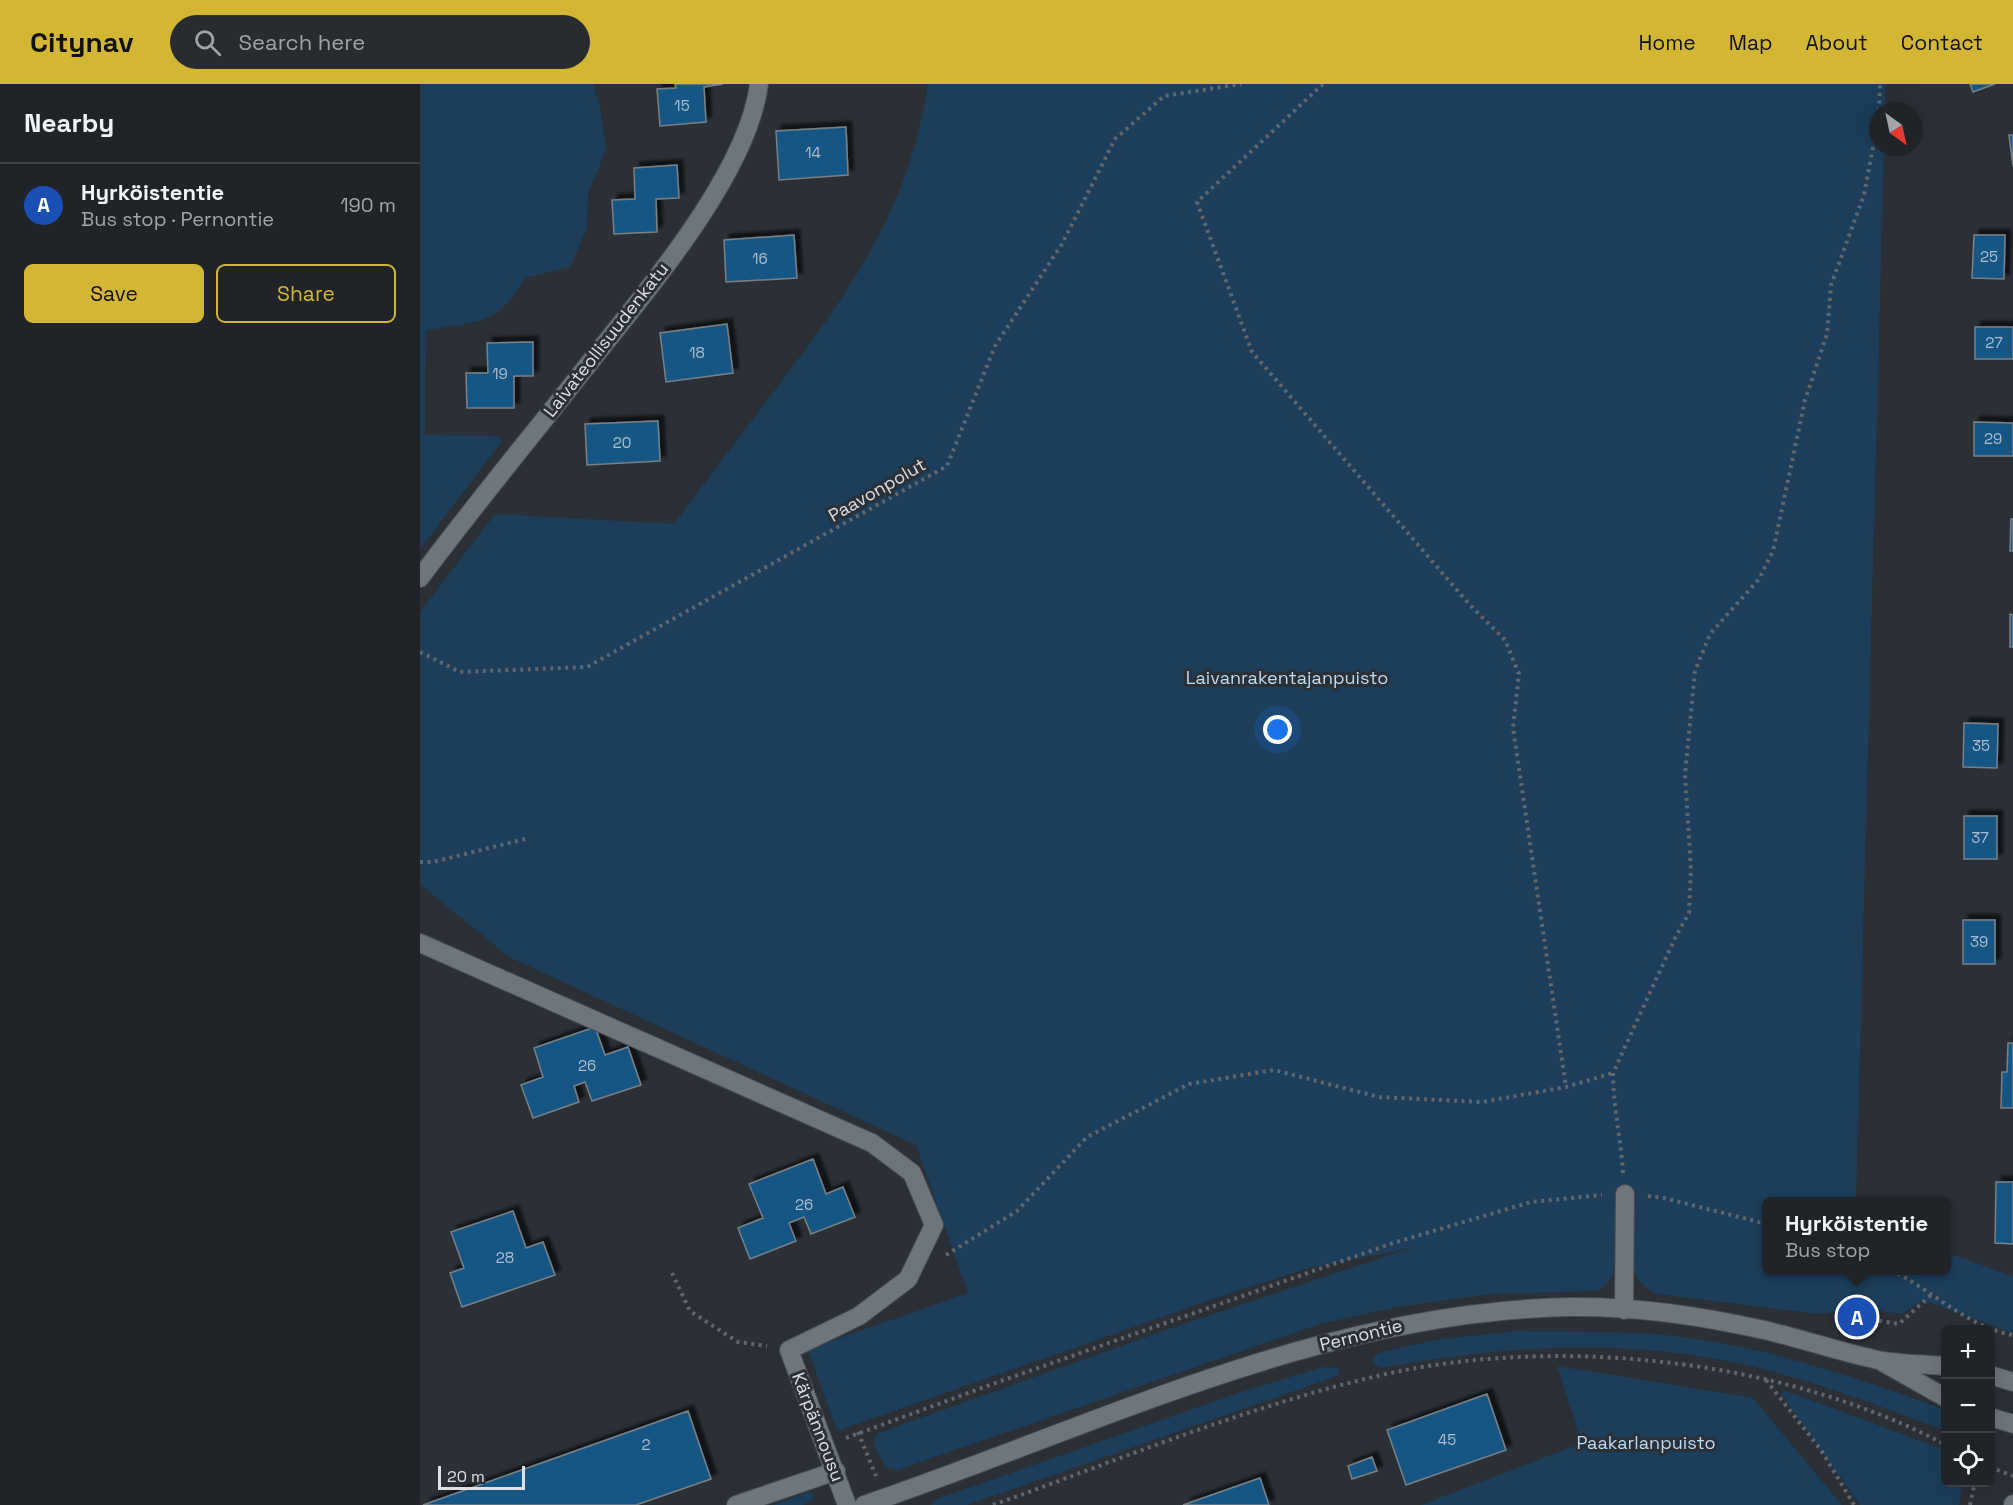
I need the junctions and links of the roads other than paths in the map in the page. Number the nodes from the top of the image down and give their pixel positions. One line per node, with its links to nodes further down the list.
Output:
1 (759, 84): 2 (street, Laivateollisuudenkatu)
2 (420, 578)
3 (420, 943): 13 (street, Kärpännousu)
4 (1625, 1194): 5 (street)
5 (1624, 1310): 6 (street, Pernontie); 16 (street, Pernontie)
6 (1880, 1360): 7 (street, Pernontie); 10 (street, Pernontie)
7 (1941, 1366)
8 (1995, 1377): 9 (street)
9 (2013, 1382)
10 (1941, 1395)
11 (1995, 1419): 12 (street)
12 (2013, 1424)
13 (836, 1472): 14 (street); 15 (street, Kärpännousu)
14 (736, 1505)
15 (847, 1505)
16 (864, 1505)

